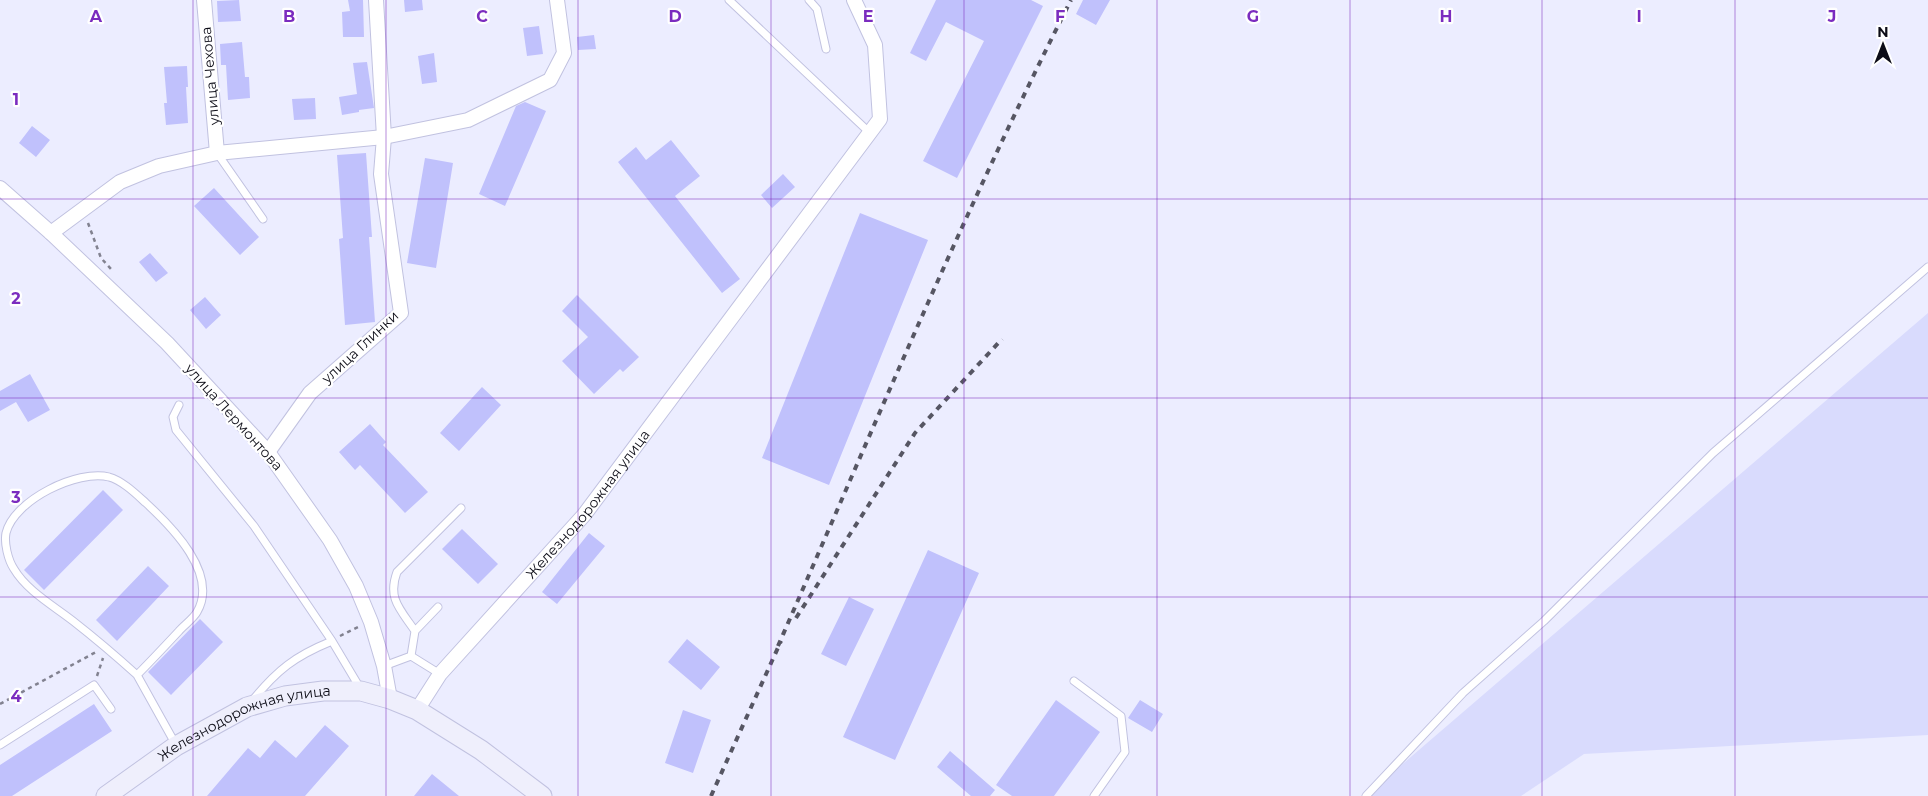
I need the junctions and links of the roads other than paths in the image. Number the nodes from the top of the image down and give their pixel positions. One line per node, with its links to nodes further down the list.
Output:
1 (204, 0): 10 (street, улица Чехова)
2 (376, 0): 9 (street, улица Глинки)
3 (557, 0): 9 (street)
4 (729, 0): 8 (lane)
5 (809, 0): 7 (lane)
6 (854, 0): 8 (street, Железнодорожная улица)
7 (826, 49)
8 (870, 133): 23 (street, Железнодорожная улица)
9 (384, 137): 10 (street); 16 (street, улица Глинки)
10 (217, 153): 12 (lane); 13 (street)
11 (0, 188): 13 (street, улица Лермонтова)
12 (264, 219)
13 (51, 233): 16 (street, улица Лермонтова)
14 (1928, 267): 36 (lane)
15 (179, 405): 20 (lane)
16 (268, 452): 22 (street, улица Лермонтова)
17 (461, 508): 19 (lane)
18 (438, 607): 19 (lane)
19 (415, 631): 21 (lane)
20 (332, 640): 26 (lane); 28 (lane)
21 (411, 656): 22 (lane); 23 (lane)
22 (384, 666): 27 (street, улица Лермонтова)
23 (440, 674): 30 (street, Железнодорожная улица)
24 (137, 675): 24 (lane); 32 (lane)
25 (1074, 681): 35 (lane)
26 (361, 691): 27 (main road, Железнодорожная улица); 28 (main road, Железнодорожная улица)
27 (390, 699): 30 (main road, Железнодорожная улица)
28 (247, 707): 32 (main road, Железнодорожная улица)
29 (111, 709): 31 (lane)
30 (417, 710): 34 (main road)
31 (0, 745)
32 (176, 746): 33 (main road, Железнодорожная улица)
33 (106, 796)
34 (542, 796)
35 (1094, 796)
36 (1366, 796)

